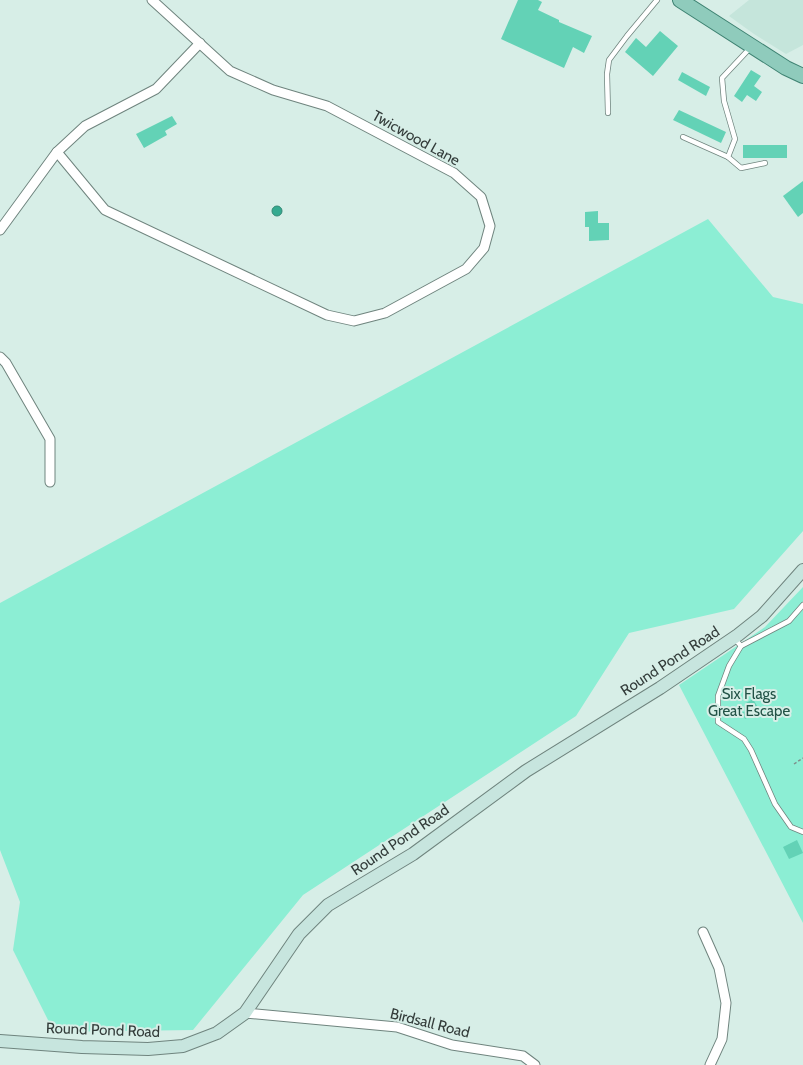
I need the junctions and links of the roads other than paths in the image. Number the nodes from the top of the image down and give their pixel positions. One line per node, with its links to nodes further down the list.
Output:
1 (152, 0): 4 (street, Twicwood Lane)
2 (657, 0): 7 (lane)
3 (680, 0): 5 (main road)
4 (200, 43): 9 (street); 9 (street, Twicwood Lane)
5 (752, 46): 6 (main road); 10 (lane)
6 (803, 76)
7 (608, 113)
8 (683, 137): 10 (lane)
9 (57, 152): 12 (street)
10 (728, 157): 11 (lane)
11 (765, 163)
12 (0, 230)
13 (0, 357): 14 (street)
14 (50, 482)
15 (803, 570): 17 (street, Round Pond Road)
16 (803, 605): 17 (lane)
17 (738, 642): 18 (lane); 20 (street, Round Pond Road)
18 (803, 832)
19 (703, 932): 23 (street)
20 (245, 1012): 21 (street, Round Pond Road); 22 (street, Birdsall Road)
21 (0, 1041)
22 (534, 1065)
23 (710, 1065)

